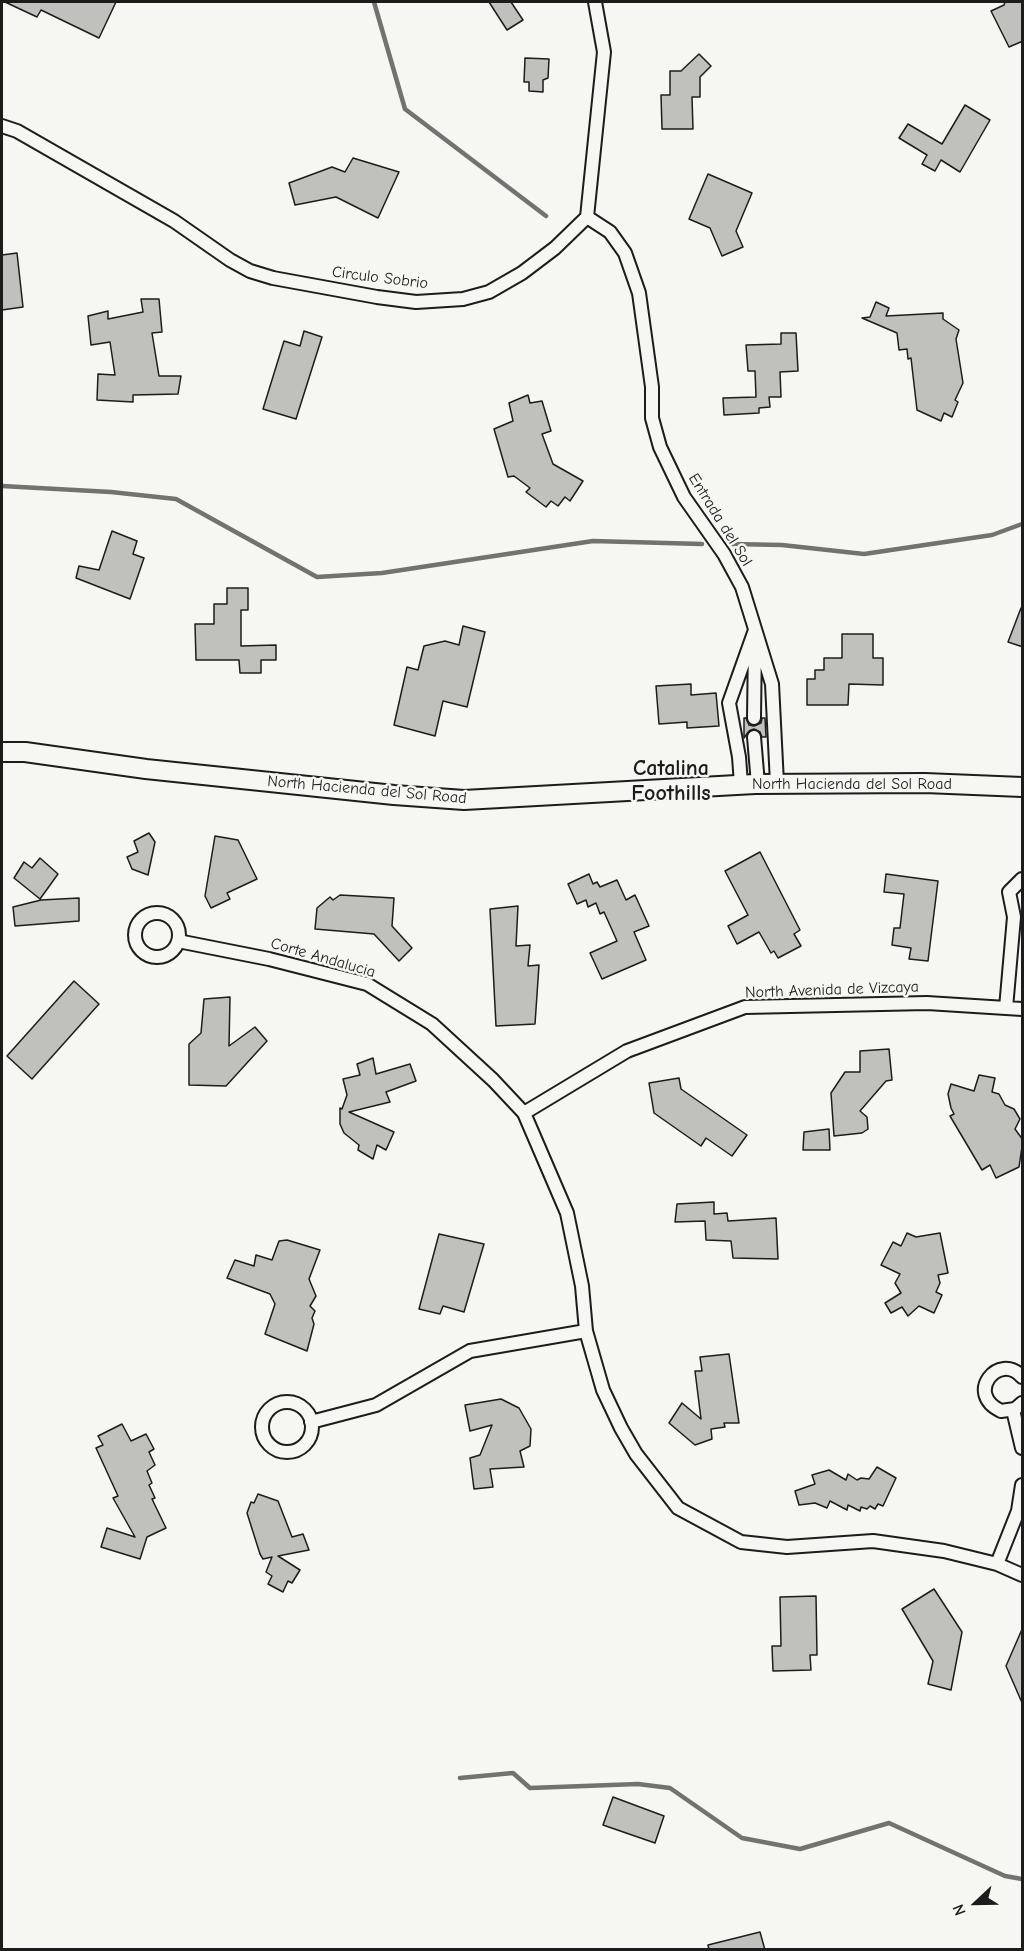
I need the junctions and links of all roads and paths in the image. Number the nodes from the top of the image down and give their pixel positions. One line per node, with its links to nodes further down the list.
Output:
1 (595, 2): 3 (street)
2 (2, 126): 3 (street, Circulo Sobrio)
3 (587, 217): 4 (street, Entrada del Sol)
4 (755, 630): 5 (street); 8 (street, Entrada del Sol); 9 (street)
5 (754, 718)
6 (754, 737): 9 (street)
7 (2, 752): 9 (street, North Hacienda del Sol Road)
8 (777, 783): 9 (street, North Hacienda del Sol Road); 10 (street, North Hacienda del Sol Road)
9 (750, 784)
10 (1023, 787)
11 (1023, 879): 13 (street)
12 (1023, 903): 13 (street)
13 (1014, 917): 15 (street)
14 (178, 941): 17 (street, Corte Andalucia)
15 (1006, 1008): 16 (street, North Avenida de Vizcaya); 17 (street, North Avenida de Vizcaya)
16 (1023, 1009)
17 (524, 1113): 18 (street, Corte Andalucia)
18 (586, 1331): 21 (street); 24 (street, Corte Andalucia)
19 (1023, 1377): 20 (street)
20 (1018, 1406): 22 (street)
21 (311, 1422): 21 (street)
22 (1023, 1448)
23 (1023, 1485): 24 (street)
24 (998, 1564): 25 (street, Corte Andalucia)
25 (1023, 1575)

